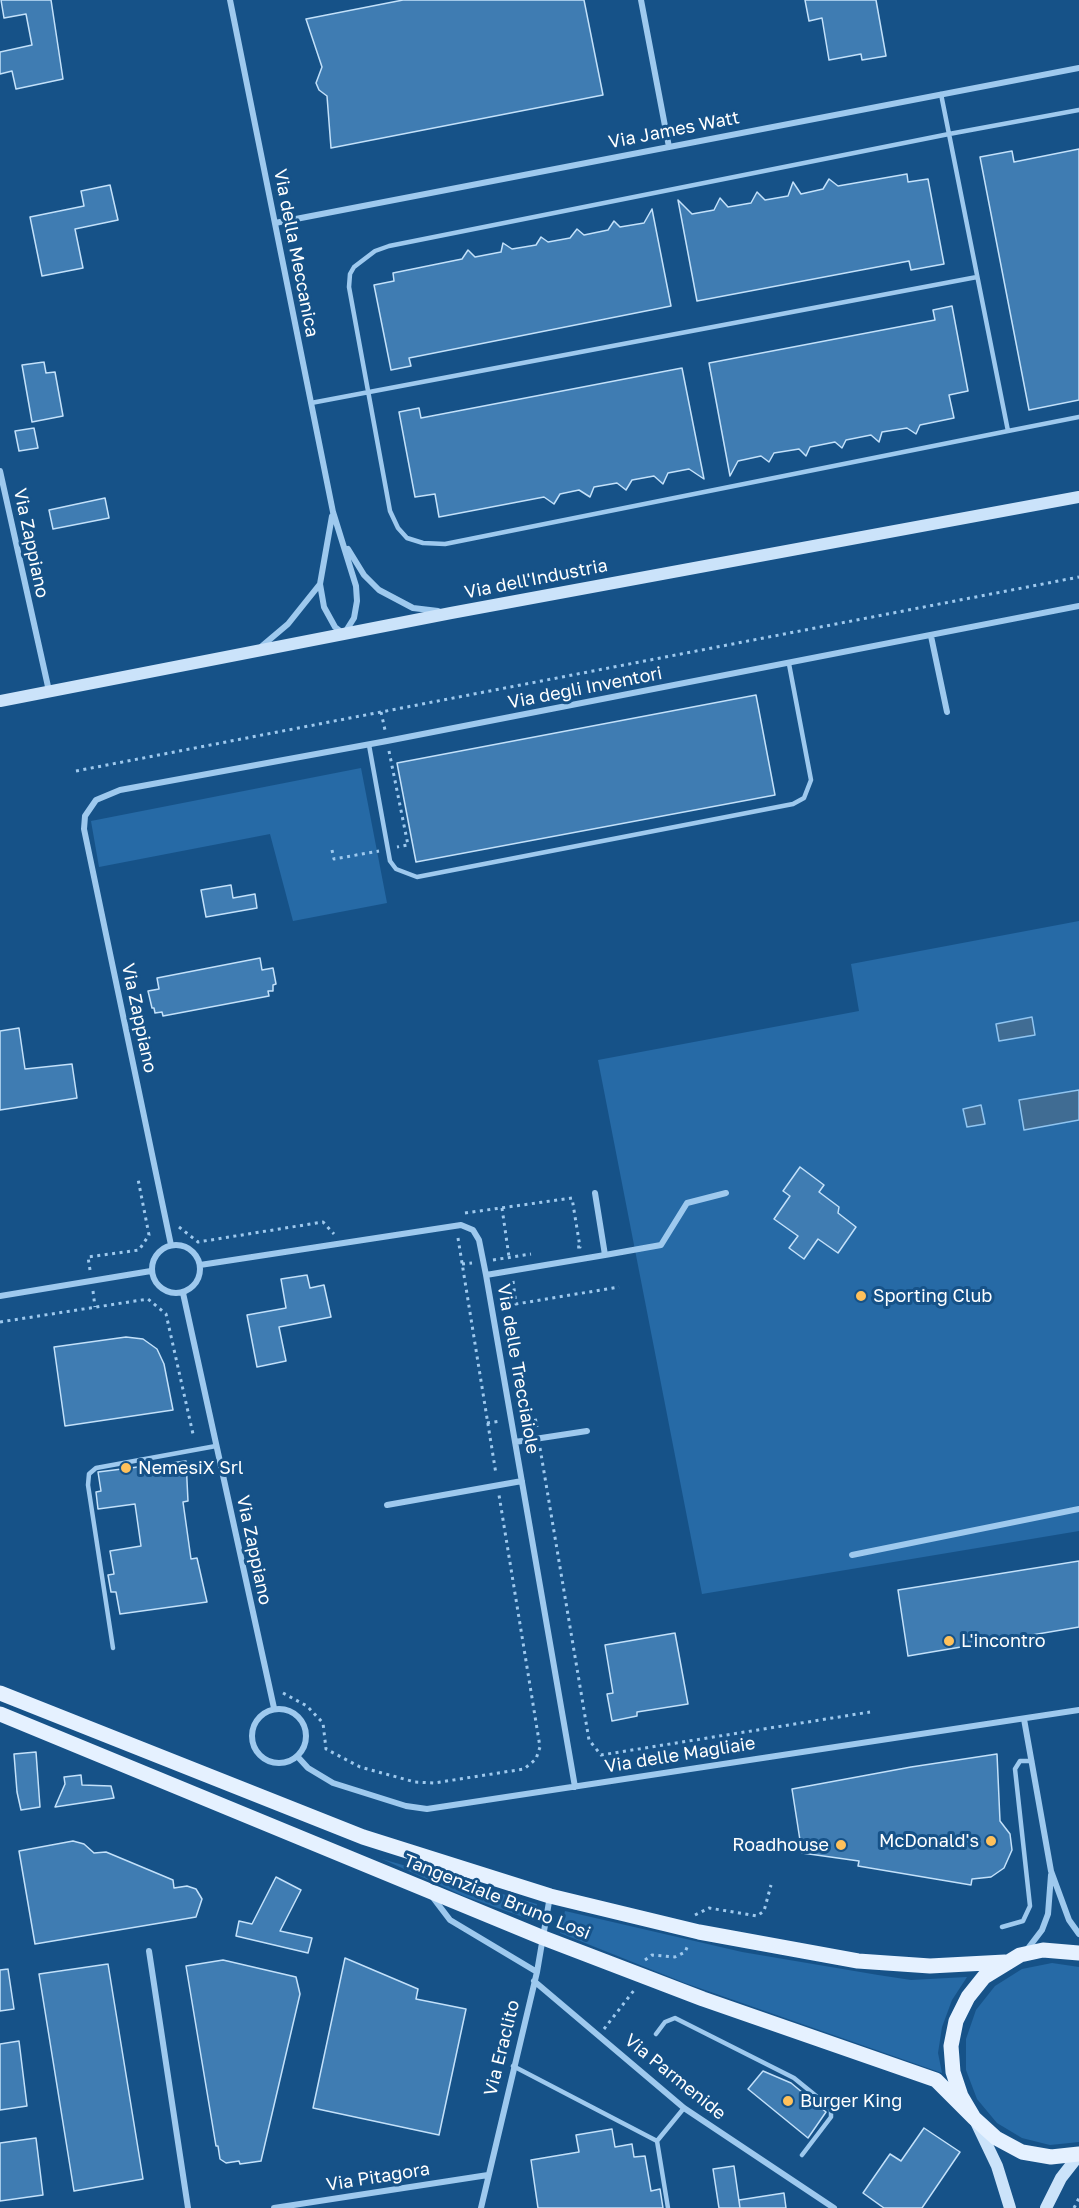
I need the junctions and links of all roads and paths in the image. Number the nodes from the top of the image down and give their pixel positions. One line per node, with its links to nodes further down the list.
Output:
1 (230, 0): 8 (street, Via della Meccanica)
2 (641, 0): 7 (street)
3 (1079, 68): 4 (street, Via James Watt)
4 (941, 94): 6 (lane); 7 (street, Via James Watt)
5 (1079, 110): 6 (lane)
6 (949, 134): 9 (lane); 10 (lane)
7 (669, 147): 8 (street, Via James Watt)
8 (275, 223): 11 (street, Via della Meccanica)
9 (977, 277): 10 (lane); 13 (lane)
10 (368, 392): 11 (lane); 13 (lane)
11 (311, 403): 16 (street, Via della Meccanica)
12 (1079, 417): 13 (lane)
13 (1008, 431)
14 (0, 471): 25 (street, Via Zappiano)
15 (1079, 497): 20 (street, Via dell'Industria)
16 (333, 512): 18 (street, Via della Meccanica); 20 (street, Via della Meccanica); 21 (street, Via della Meccanica)
17 (1079, 577): 27 (path)
18 (321, 584): 21 (street, Via della Meccanica); 23 (street)
19 (1079, 606): 22 (street, Via degli Inventori)
20 (451, 613): 21 (street, Via dell'Industria)
21 (344, 634): 23 (street, Via dell'Industria)
22 (931, 636): 24 (street, Via degli Inventori); 28 (street)
23 (254, 652): 25 (street, Via dell'Industria)
24 (789, 664): 29 (street, Via degli Inventori); 33 (lane)
25 (49, 691): 26 (street, Via dell'Industria)
26 (0, 701)
27 (381, 712): 29 (path); 31 (path)
28 (947, 712)
29 (387, 741): 30 (street, Via degli Inventori); 33 (path)
30 (369, 745): 32 (street, Via degli Inventori); 33 (lane)
31 (76, 771)
32 (96, 800): 41 (street, Via Zappiano)
33 (388, 849): 34 (path)
34 (332, 850)
35 (138, 1179): 50 (path)
36 (595, 1193): 44 (street)
37 (726, 1193): 44 (street)
38 (456, 1225): 42 (path); 45 (street, Via delle Trecciaiole); 46 (path); 47 (street)
39 (178, 1227): 40 (path)
40 (344, 1232)
41 (171, 1245): 47 (street); 48 (street)
42 (568, 1248)
43 (533, 1254): 45 (path)
44 (605, 1255): 49 (street)
45 (483, 1261): 46 (path); 49 (street, Via delle Trecciaiole)
46 (462, 1264): 56 (path)
47 (200, 1265): 51 (street)
48 (151, 1271): 50 (street); 51 (street)
49 (486, 1275): 55 (street, Via delle Trecciaiole)
50 (91, 1282): 52 (street); 53 (path)
51 (183, 1293): 61 (street, Via Zappiano)
52 (0, 1296)
53 (95, 1307): 54 (path); 58 (path)
54 (0, 1322)
55 (511, 1420): 56 (path); 59 (path); 60 (street, Via delle Trecciaiole)
56 (488, 1423): 63 (path)
57 (587, 1431): 59 (street)
58 (193, 1434)
59 (538, 1438): 60 (street); 72 (path)
60 (515, 1442): 62 (street, Via delle Trecciaiole)
61 (216, 1446): 67 (lane); 70 (street, Via Zappiano)
62 (522, 1481): 63 (street); 77 (street, Via delle Trecciaiole)
63 (498, 1485): 64 (street); 68 (path)
64 (387, 1505)
65 (1079, 1509): 66 (street)
66 (852, 1554)
67 (113, 1648)
68 (276, 1689)
69 (0, 1693): 81 (main road, Tangenziale Bruno Losi)
70 (274, 1708): 75 (street); 75 (street)
71 (1079, 1710): 74 (street, Via delle Magliaie)
72 (870, 1712)
73 (0, 1714): 80 (main road, Tangenziale Bruno Losi)
74 (1024, 1719): 76 (street); 77 (street, Via delle Magliaie)
75 (297, 1756): 77 (street, Via delle Magliaie)
76 (1032, 1761): 78 (street); 82 (lane)
77 (575, 1787)
78 (1051, 1871): 84 (street); 88 (street)
79 (771, 1885): 83 (path)
80 (426, 1890): 85 (main road, Tangenziale Bruno Losi); 90 (street)
81 (550, 1896): 83 (main road, Tangenziale Bruno Losi); 85 (street, Via Eraclito)
82 (1002, 1927)
83 (692, 1930): 89 (main road, Tangenziale Bruno Losi); 91 (path)
84 (1079, 1934)
85 (541, 1937): 90 (street, Via Eraclito); 91 (main road, Tangenziale Bruno Losi)
86 (149, 1951): 103 (street)
87 (1079, 1953): 88 (main road, Tangenziale Bruno Losi)
88 (1020, 1955): 89 (main road, Tangenziale Bruno Losi)
89 (1005, 1962): 97 (main road, Tangenziale Bruno Losi)
90 (537, 1972): 92 (street, Via Eraclito)
91 (640, 1974): 94 (path); 97 (main road, Tangenziale Bruno Losi)
92 (534, 1981): 94 (street, Via Parmenide); 95 (street, Via Eraclito)
93 (656, 2034): 99 (lane)
94 (600, 2035): 96 (street, Via Parmenide)
95 (513, 2066): 98 (lane); 101 (street, Via Eraclito)
96 (684, 2108): 98 (lane); 107 (street, Via Parmenide)
97 (974, 2118): 100 (main road, Tangenziale Bruno Losi); 108 (street)
98 (657, 2141): 106 (lane)
99 (802, 2155)
100 (1079, 2155): 109 (street)
101 (488, 2175): 104 (street, Via Pitagora); 105 (street, Via Eraclito)
102 (1079, 2198): 110 (path)
103 (188, 2208)
104 (274, 2208)
105 (481, 2208)
106 (668, 2208)
107 (834, 2208)
108 (1010, 2208)
109 (1046, 2208)
110 (1074, 2208)

